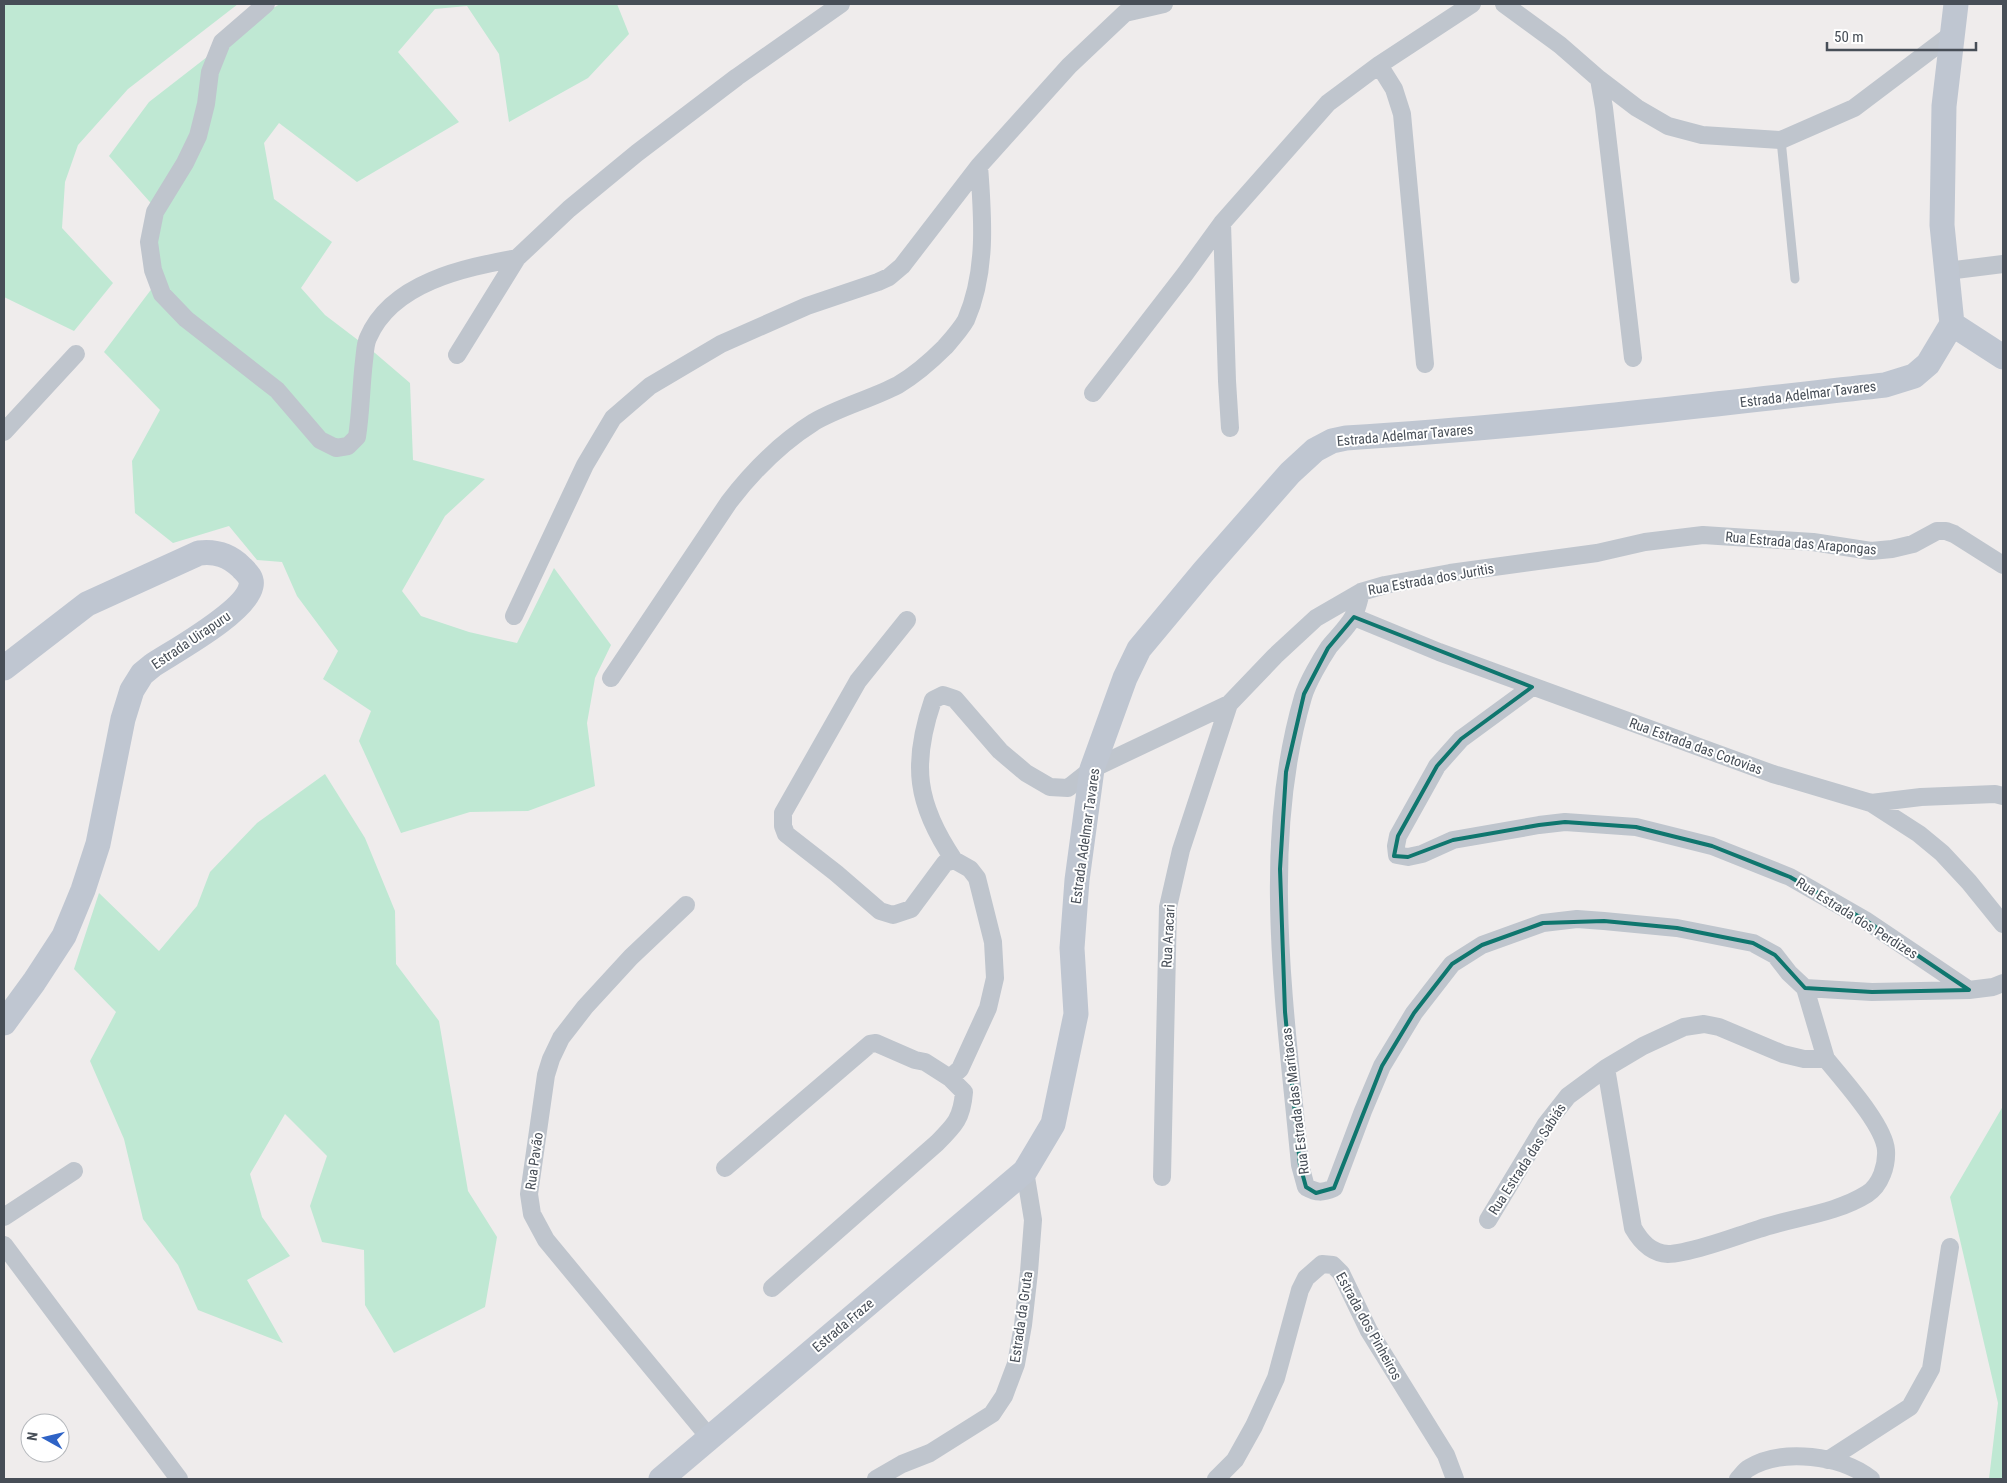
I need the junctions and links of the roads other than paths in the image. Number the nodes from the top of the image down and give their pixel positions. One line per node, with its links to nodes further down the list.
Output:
1 (266, 4): 14 (street)
2 (841, 4): 14 (street)
3 (1164, 4): 7 (street)
4 (1472, 4): 9 (street)
5 (1504, 4): 10 (street)
6 (1956, 4): 8 (street)
7 (1120, 8): 12 (street)
8 (1952, 34): 11 (street); 16 (street)
9 (1379, 65): 13 (street); 23 (street)
10 (1599, 79): 11 (street); 22 (street)
11 (1781, 140): 17 (lane)
12 (979, 166): 30 (street); 34 (street)
13 (1222, 223): 24 (street); 25 (street)
14 (517, 258): 20 (street)
15 (2003, 264): 16 (street)
16 (1947, 271): 18 (street)
17 (1795, 279)
18 (1952, 324): 21 (street); 37 (street, Estrada Adelmar Tavares)
19 (76, 354): 26 (street)
20 (457, 355)
21 (2003, 357)
22 (1633, 358)
23 (1425, 364)
24 (1093, 393)
25 (1230, 428)
26 (4, 432)
27 (1645, 542): 28 (street, Rua Estrada das Arapongas); 29 (street, Rua Estrada dos Juritis)
28 (2003, 565)
29 (1361, 592): 31 (street, Rua Estrada das Maritacas); 36 (street, Rua Estrada dos Juritis)
30 (514, 616)
31 (1354, 617): 35 (street, Rua Estrada das Cotovias); 44 (street, Rua Estrada das Maritacas)
32 (907, 620): 40 (street)
33 (4, 668): 46 (street, Estrada Uirapuru)
34 (611, 678)
35 (1532, 687): 39 (street, Rua Estrada das Cotovias); 45 (street, Rua Estrada dos Perdizes)
36 (1229, 704): 37 (street, Rua Estrada dos Juritis); 53 (street, Rua Aracari)
37 (1092, 769): 40 (street, Rua Estrada dos Juritis); 52 (street, Estrada Adelmar Tavares)
38 (2003, 796): 39 (street)
39 (1871, 803): 42 (street, Rua Estrada das Cotovias)
40 (954, 860): 49 (street)
41 (686, 905): 59 (street, Rua Pavão)
42 (2003, 924)
43 (2003, 983): 45 (street)
44 (1805, 988): 45 (street); 47 (street)
45 (1969, 990)
46 (4, 1022)
47 (1826, 1059): 48 (street, Rua Estrada das Sabiás); 48 (street)
48 (1606, 1068): 55 (street, Rua Estrada das Sabiás)
49 (950, 1078): 50 (street); 58 (street)
50 (724, 1168)
51 (74, 1171): 54 (street)
52 (1025, 1171): 59 (street, Estrada Fraze); 63 (street, Estrada da Gruta)
53 (1162, 1177)
54 (4, 1217)
55 (1488, 1220)
56 (4, 1245): 61 (street)
57 (1950, 1248): 60 (street)
58 (772, 1288)
59 (709, 1437): 62 (street, Estrada Fraze)
60 (1828, 1460): 66 (street); 67 (street)
61 (180, 1479)
62 (661, 1479)
63 (876, 1479)
64 (1216, 1479): 65 (street, Estrada dos Pinheiros)
65 (1456, 1479)
66 (1738, 1479)
67 (1871, 1479)

